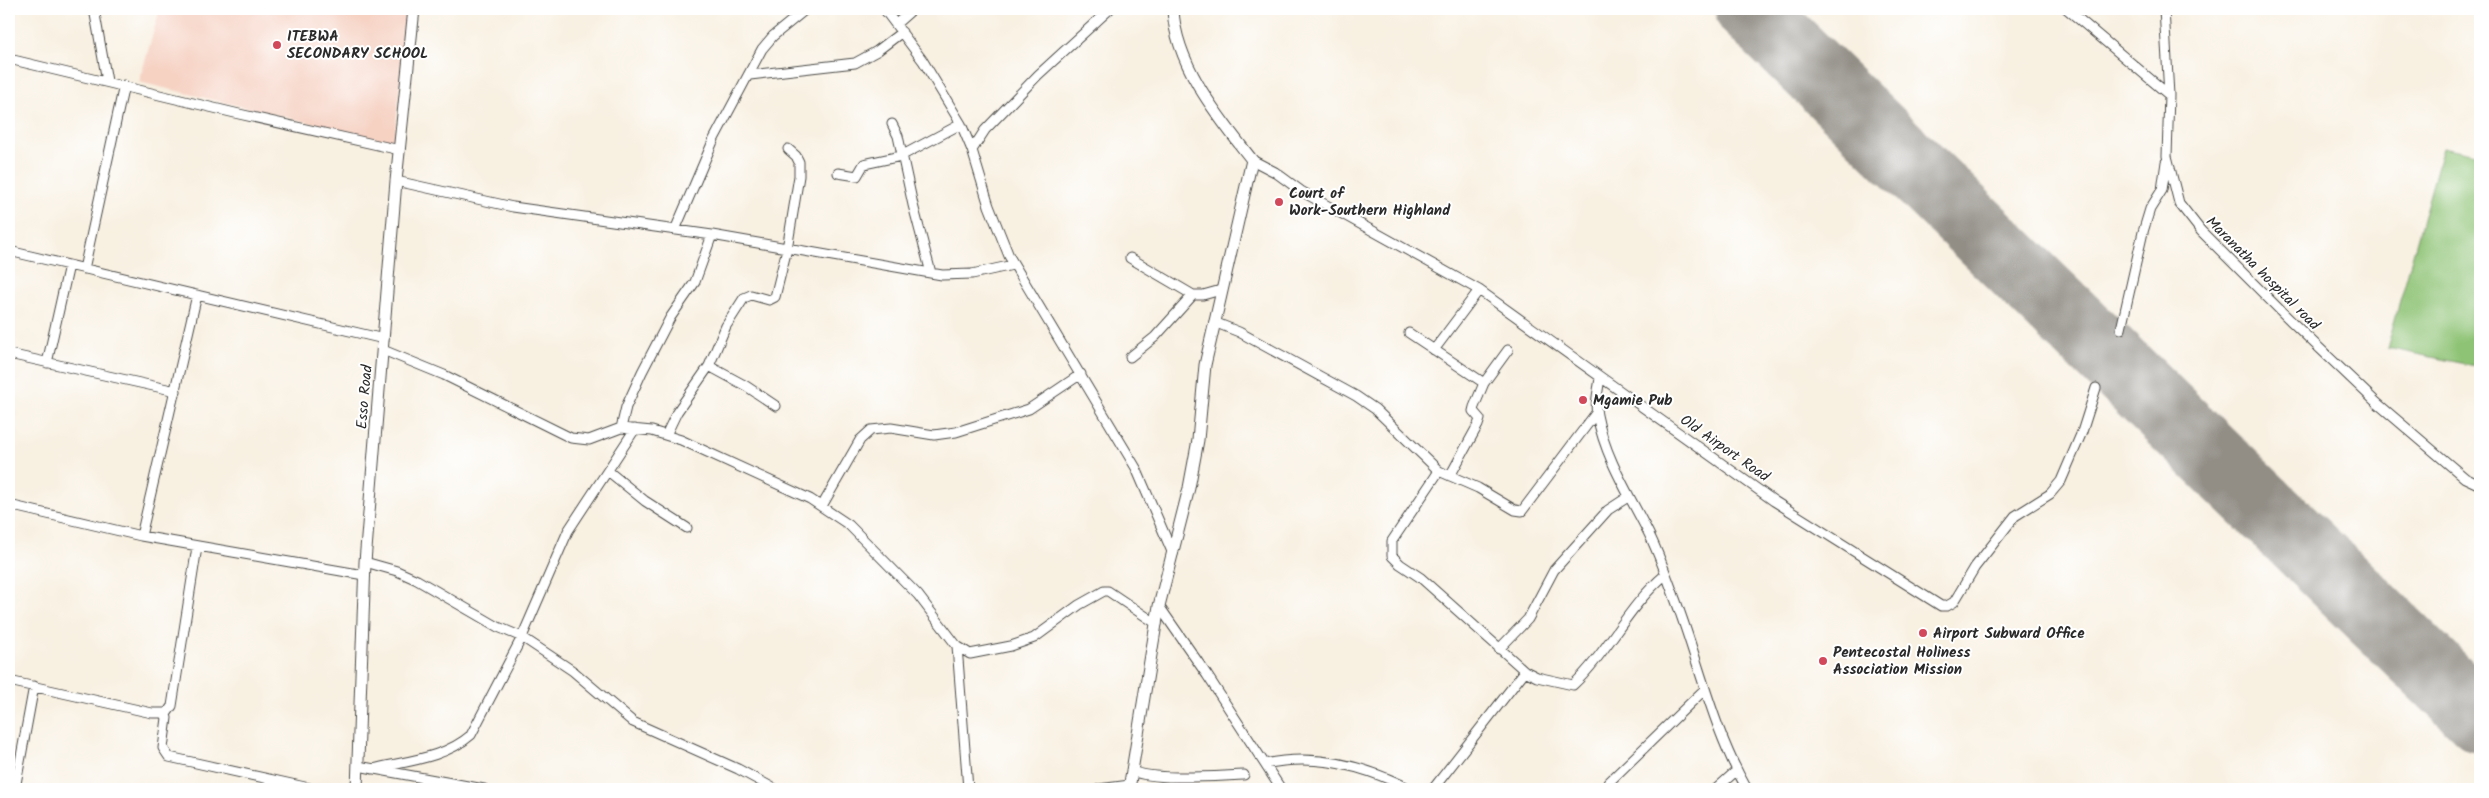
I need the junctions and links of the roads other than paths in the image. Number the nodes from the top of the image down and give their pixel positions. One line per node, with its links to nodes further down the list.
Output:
1 (94, 9): 14 (street)
2 (414, 9): 20 (street, Esso Road)
3 (806, 9): 13 (street)
4 (884, 9): 10 (street)
5 (912, 9): 10 (street)
6 (1110, 9): 21 (street)
7 (1173, 9): 24 (street, Old Airport Road)
8 (2067, 9): 16 (street)
9 (2164, 9): 16 (street, Maranatha hospital road)
10 (896, 24): 11 (street)
11 (902, 32): 13 (street); 18 (street)
12 (9, 59): 14 (street)
13 (750, 75): 27 (street)
14 (107, 81): 15 (street)
15 (124, 85): 20 (street); 34 (street)
16 (2169, 95): 23 (street, Maranatha hospital road)
17 (892, 124): 22 (street)
18 (961, 124): 21 (street); 22 (street)
19 (788, 149): 29 (street)
20 (400, 150): 26 (street, Esso Road)
21 (972, 150): 32 (street)
22 (901, 156): 25 (street); 35 (street)
23 (2167, 156): 41 (street); 63 (street, Maranatha hospital road)
24 (1252, 160): 36 (street); 37 (street, Old Airport Road)
25 (838, 174)
26 (396, 182): 27 (street); 43 (street, Esso Road)
27 (675, 230): 28 (street)
28 (712, 235): 29 (street); 57 (street)
29 (787, 249): 35 (street); 49 (street)
30 (9, 251): 33 (street)
31 (1130, 258): 38 (street)
32 (1013, 264): 35 (street); 50 (street)
33 (69, 266): 34 (street); 48 (street)
34 (84, 269): 39 (street)
35 (932, 273)
36 (1221, 290): 38 (street); 40 (street)
37 (1479, 290): 44 (street); 51 (street, Old Airport Road)
38 (1193, 294): 47 (street)
39 (197, 295): 43 (street); 54 (street)
40 (1214, 322): 61 (street); 70 (street)
41 (2122, 328)
42 (1409, 333): 44 (street)
43 (384, 344): 57 (street); 71 (street, Esso Road)
44 (1434, 350): 52 (street)
45 (1508, 350): 52 (street)
46 (9, 354): 48 (street)
47 (1130, 357)
48 (47, 363): 54 (street)
49 (709, 366): 55 (street); 59 (street)
50 (1081, 374): 66 (street); 70 (street)
51 (1600, 377): 53 (street, Old Airport Road); 56 (street)
52 (1484, 383): 62 (street)
53 (2096, 388)
54 (176, 391): 68 (street)
55 (776, 406)
56 (1596, 413): 62 (street); 64 (street)
57 (621, 428): 58 (street)
58 (635, 429): 59 (street); 60 (street)
59 (666, 435): 66 (street)
60 (608, 471): 67 (street); 76 (street)
61 (1439, 471): 62 (street); 78 (street)
62 (1450, 476)
63 (2480, 485)
64 (1628, 496): 73 (street); 78 (street)
65 (9, 505): 68 (street)
66 (822, 506): 77 (street)
67 (687, 528)
68 (141, 536): 69 (street)
69 (197, 547): 72 (street); 83 (street)
70 (1173, 554): 74 (street)
71 (365, 562): 72 (street, Esso Road); 76 (street)
72 (364, 575): 85 (street, Esso Road)
73 (1665, 575): 79 (street); 82 (street)
74 (1159, 606): 75 (street); 84 (street)
75 (1157, 624): 77 (street); 87 (street)
76 (522, 638): 86 (street); 96 (street)
77 (957, 646): 97 (street)
78 (1499, 649): 79 (street)
79 (1525, 671): 101 (street)
80 (9, 681): 81 (street)
81 (34, 686): 83 (street); 93 (street)
82 (1705, 689): 88 (street); 90 (street)
83 (165, 714): 94 (street)
84 (1265, 764): 99 (street); 100 (street)
85 (358, 766): 86 (street); 91 (street, Esso Road)
86 (374, 769): 95 (street)
87 (1132, 771): 89 (street); 92 (street)
88 (1736, 771): 102 (street); 103 (street)
89 (1244, 775)
90 (1608, 783)
91 (354, 787)
92 (1129, 787): 98 (street)
93 (15, 789)
94 (314, 789)
95 (484, 789)
96 (776, 789)
97 (968, 789)
98 (1099, 789)
99 (1281, 789)
100 (1410, 789)
101 (1433, 789)
102 (1716, 789)
103 (1747, 789)

